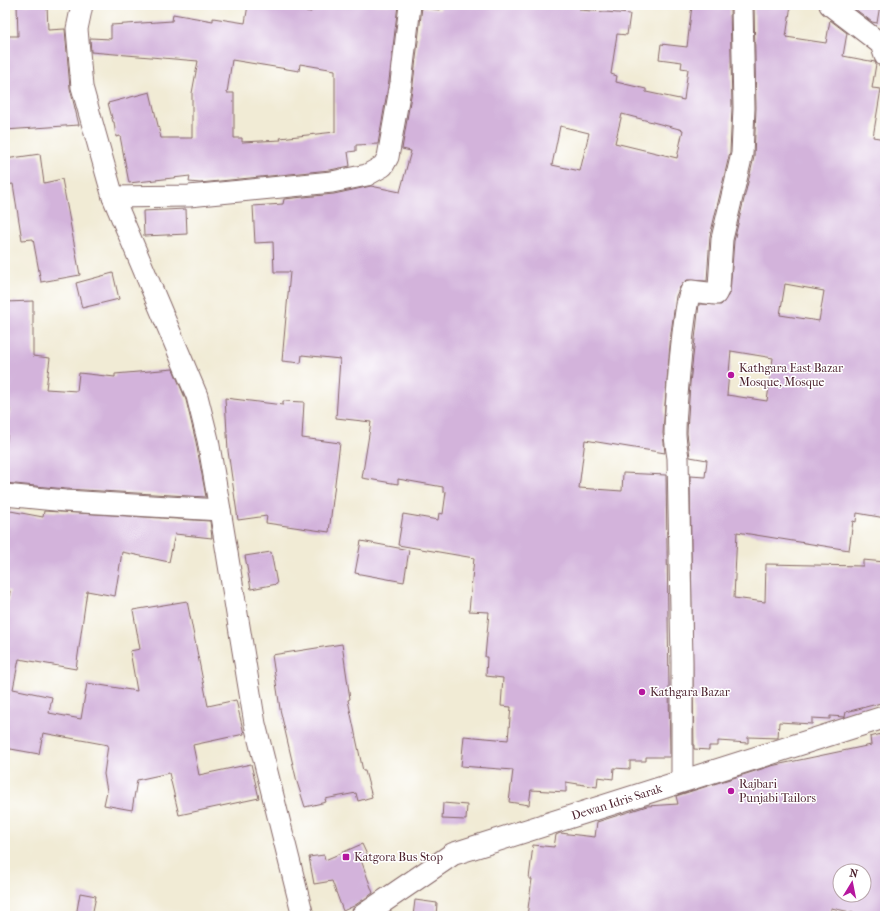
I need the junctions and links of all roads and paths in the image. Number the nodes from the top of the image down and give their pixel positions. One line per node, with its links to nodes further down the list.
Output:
1 (82, 5): 6 (street)
2 (410, 5): 6 (street)
3 (742, 5): 10 (street)
4 (830, 5): 5 (street)
5 (885, 56)
6 (113, 197): 8 (street)
7 (5, 495): 8 (street)
8 (220, 510): 11 (street)
9 (885, 717): 10 (main road, Dewan Idris Sarak)
10 (682, 781): 12 (main road, Dewan Idris Sarak)
11 (303, 916)
12 (362, 916)

